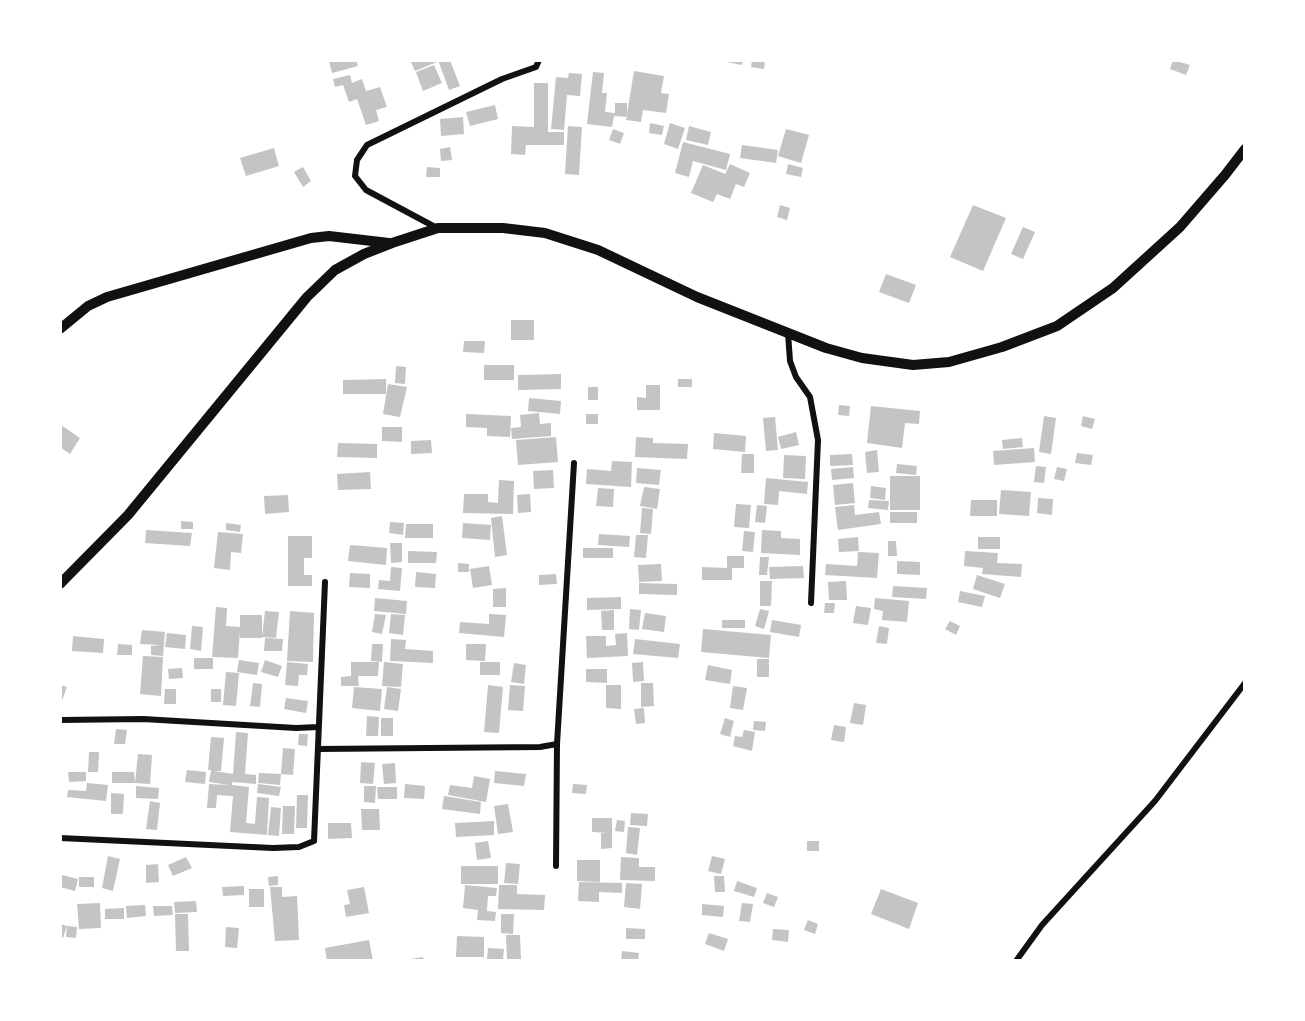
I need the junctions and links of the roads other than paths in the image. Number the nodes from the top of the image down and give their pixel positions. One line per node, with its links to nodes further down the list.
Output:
1 (539, 60): 3 (street)
2 (1245, 148): 6 (street)
3 (438, 228): 4 (street); 6 (street)
4 (392, 243): 5 (street); 9 (street)
5 (60, 329)
6 (788, 332): 10 (street)
7 (574, 464): 14 (street)
8 (325, 582): 13 (street)
9 (60, 584)
10 (811, 603)
11 (1245, 683): 18 (street)
12 (60, 720): 13 (street)
13 (318, 727): 15 (street)
14 (557, 744): 15 (street); 17 (street)
15 (318, 749): 16 (street)
16 (60, 838)
17 (556, 866)
18 (1016, 961)

